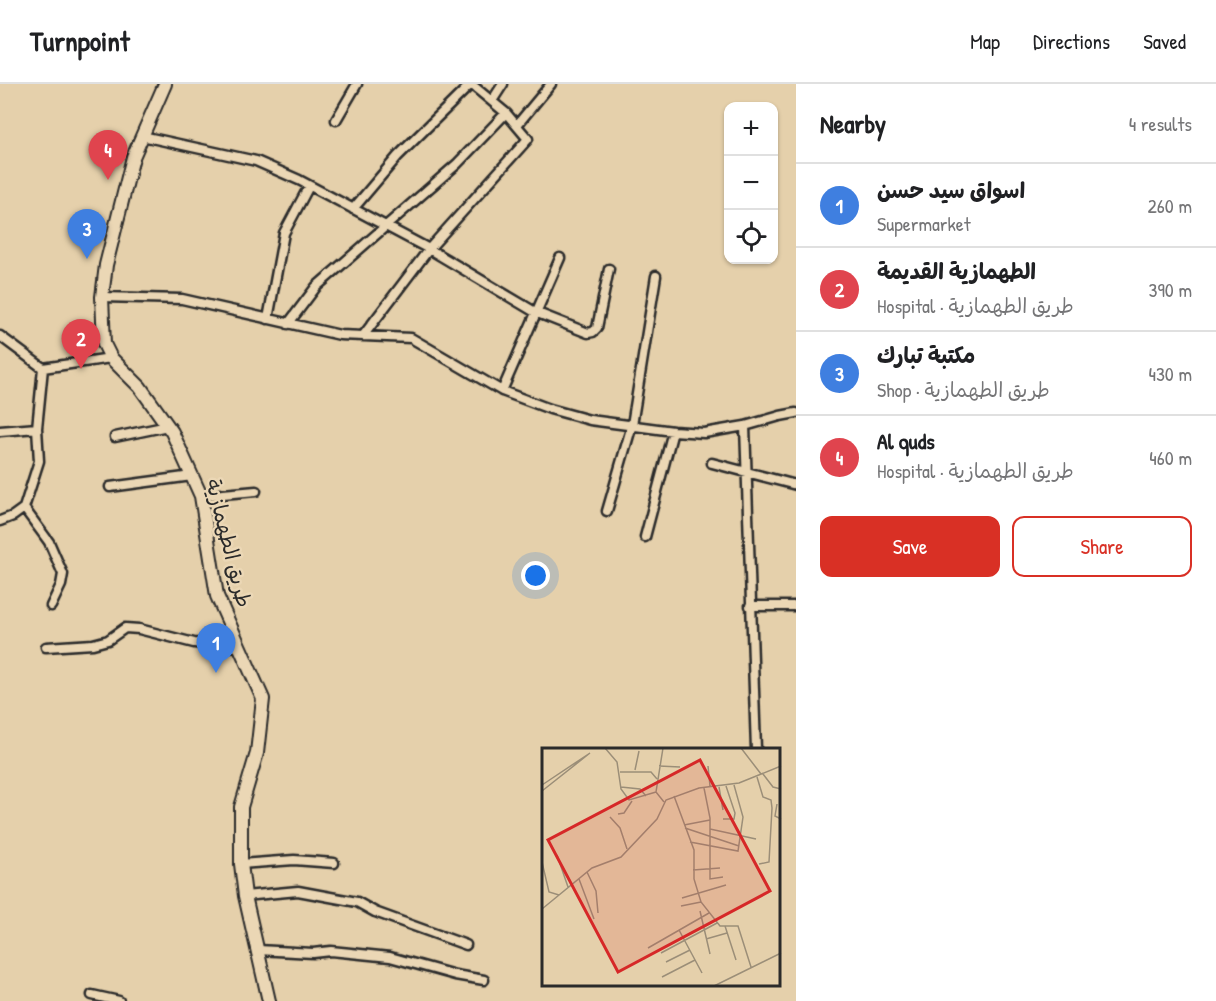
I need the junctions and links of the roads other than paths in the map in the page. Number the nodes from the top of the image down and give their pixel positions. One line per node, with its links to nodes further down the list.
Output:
1 (165, 84): 10 (main road, طريق الطهمازية)
2 (357, 84): 8 (street)
3 (471, 84): 6 (street); 12 (street)
4 (503, 84): 6 (street)
5 (551, 84): 9 (street)
6 (492, 101): 7 (street)
7 (506, 113): 9 (street); 13 (street)
8 (336, 120)
9 (517, 125): 14 (street)
10 (142, 136): 11 (street); 18 (main road, طريق الطهمازية)
11 (309, 186): 12 (street); 20 (street)
12 (353, 209): 13 (street)
13 (387, 227): 14 (street); 21 (street)
14 (429, 249): 19 (street); 23 (street)
15 (560, 258): 19 (street)
16 (609, 269): 19 (street)
17 (656, 276): 28 (street)
18 (102, 297): 20 (street); 24 (main road, طريق الطهمازية)
19 (535, 312): 26 (street)
20 (268, 319): 21 (street)
21 (288, 324): 23 (street)
22 (0, 336): 25 (street)
23 (363, 336): 26 (street)
24 (111, 358): 25 (street); 29 (main road, طريق الطهمازية)
25 (43, 368): 31 (street)
26 (502, 391): 28 (street)
27 (796, 413): 30 (street)
28 (632, 425): 33 (street); 43 (street)
29 (168, 426): 34 (street); 37 (main road, طريق الطهمازية)
30 (745, 426): 33 (street); 36 (street)
31 (37, 428): 32 (street); 42 (street)
32 (0, 431)
33 (674, 431): 45 (street)
34 (115, 437)
35 (712, 463): 36 (street)
36 (748, 473): 38 (street); 47 (street)
37 (192, 476): 39 (street); 41 (main road, طريق الطهمازية)
38 (796, 485)
39 (110, 488)
40 (256, 491): 41 (street)
41 (201, 496): 50 (main road, طريق الطهمازية)
42 (24, 508): 44 (street); 46 (street)
43 (607, 511)
44 (0, 521)
45 (645, 537)
46 (51, 606)
47 (750, 606): 48 (street); 51 (street)
48 (796, 606)
49 (46, 647): 50 (street)
50 (239, 647): 53 (main road, طريق الطهمازية)
51 (756, 748)
52 (334, 863): 53 (street)
53 (241, 864): 54 (main road, طريق الطهمازية)
54 (245, 896): 55 (street); 56 (main road, طريق الطهمازية)
55 (466, 945)
56 (258, 950): 57 (street); 60 (main road, طريق الطهمازية)
57 (484, 980)
58 (92, 995): 59 (street)
59 (119, 1001)
60 (269, 1001)

